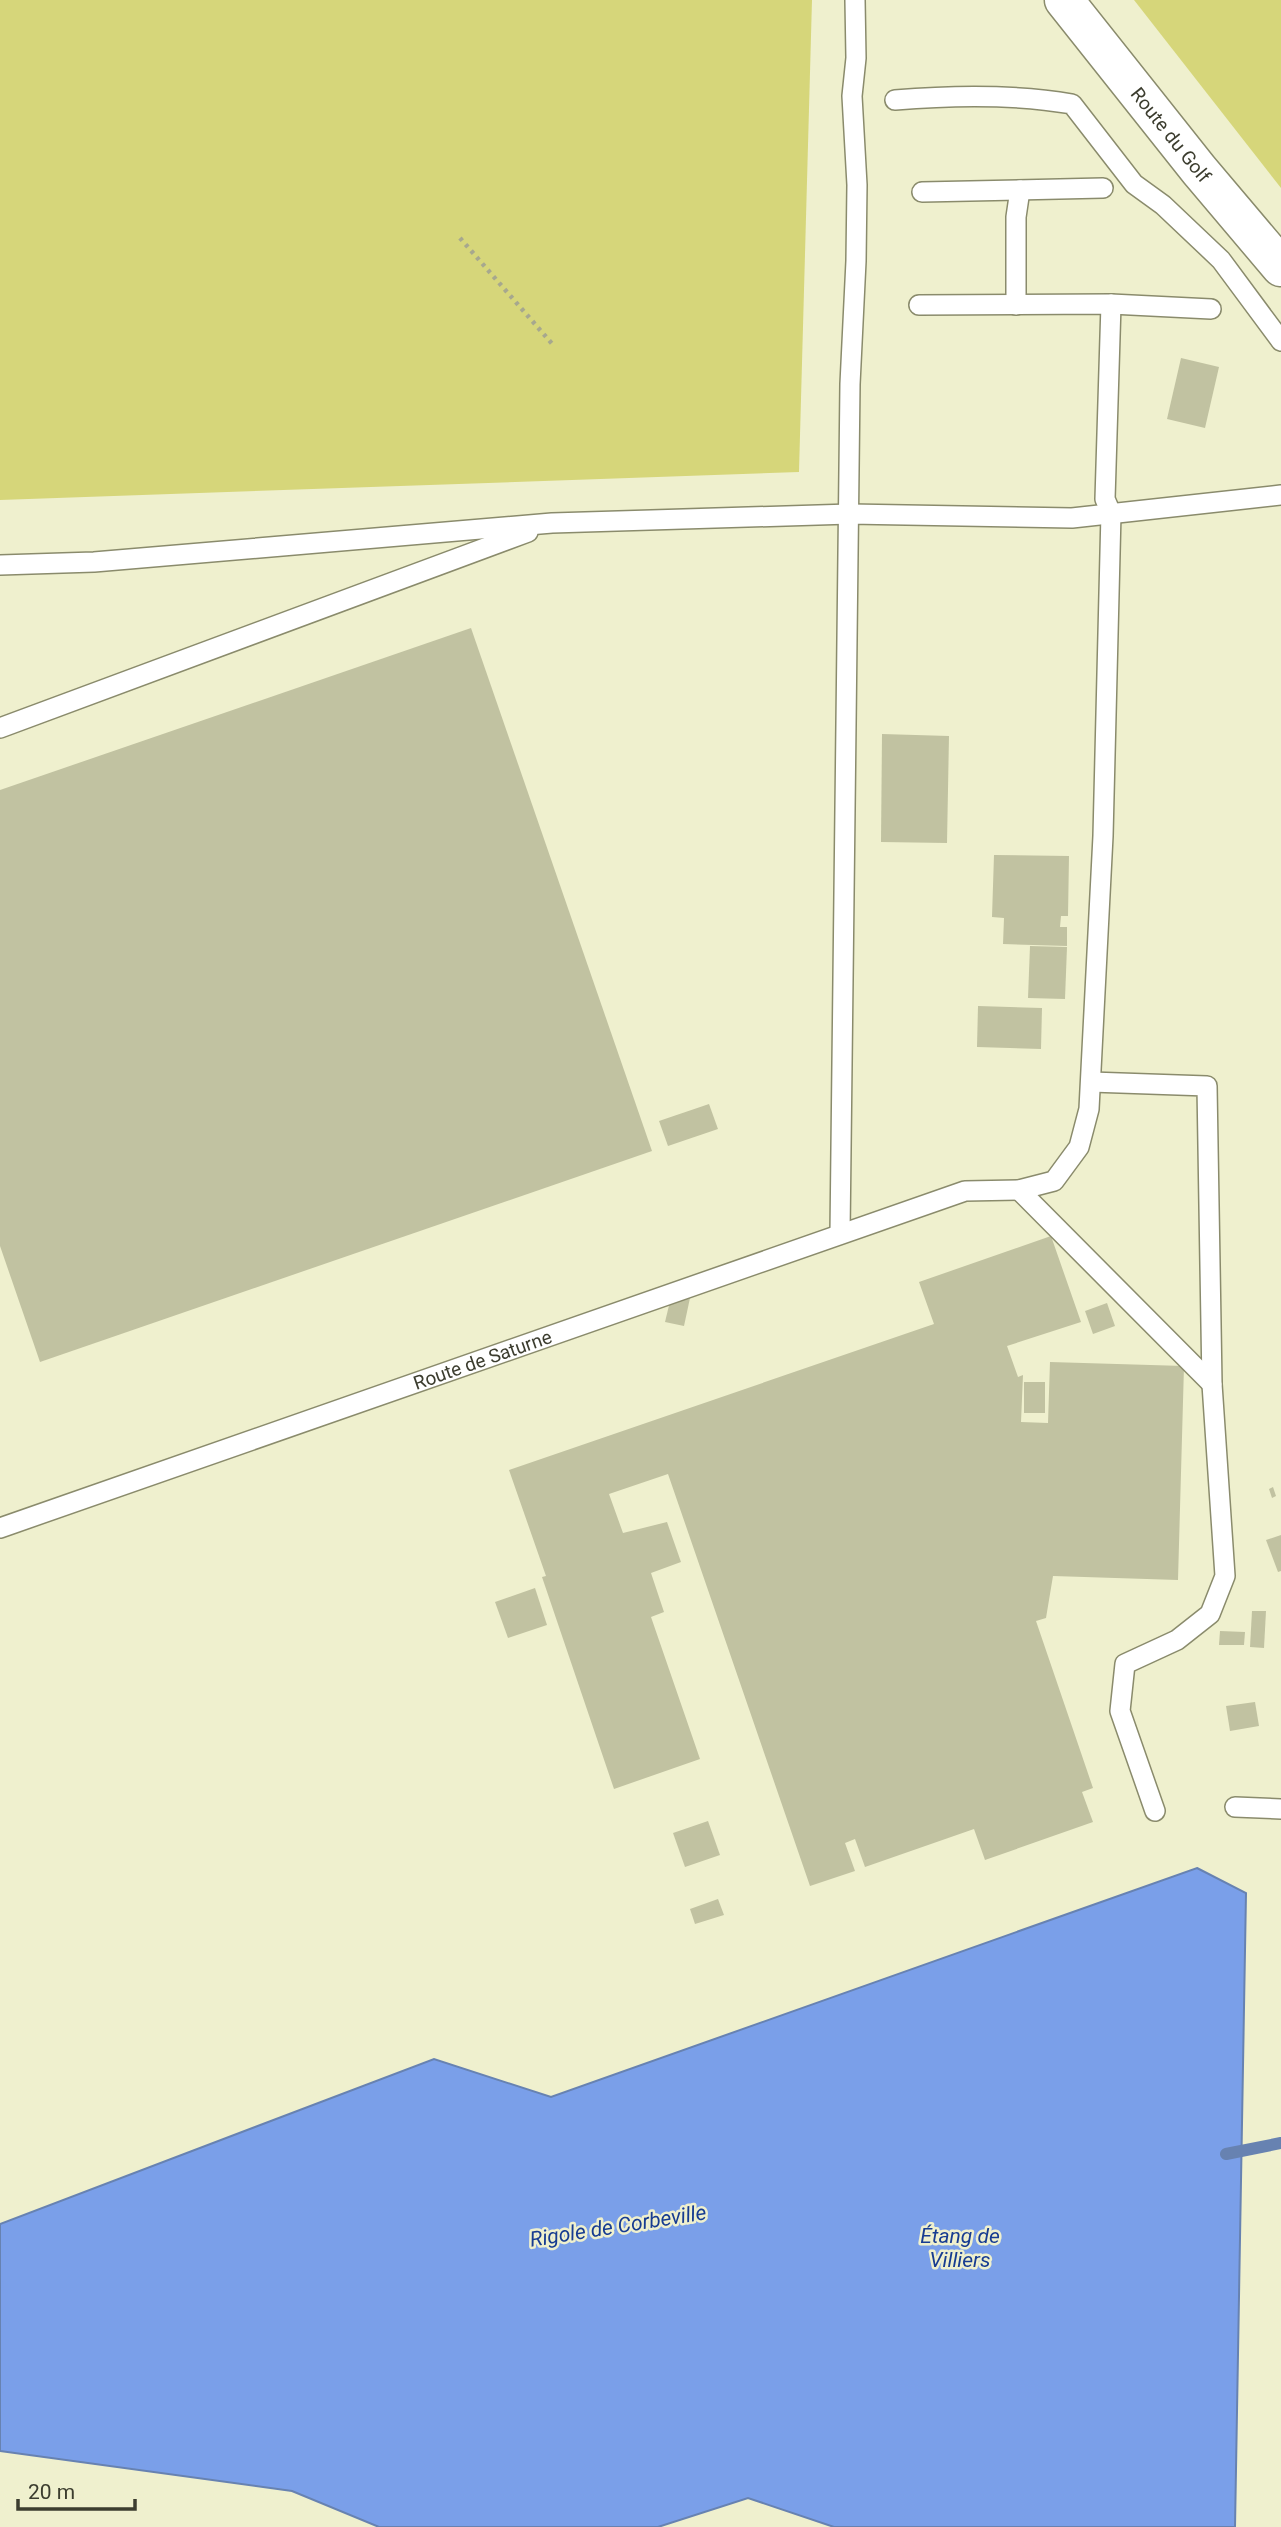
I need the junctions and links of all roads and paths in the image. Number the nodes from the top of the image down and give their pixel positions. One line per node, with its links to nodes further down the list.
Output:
1 (855, 0): 17 (lane)
2 (1064, 0): 8 (street, Route du Golf)
3 (895, 100): 13 (lane)
4 (1103, 188): 5 (lane)
5 (1020, 190): 6 (lane); 11 (lane)
6 (922, 192)
7 (460, 238): 14 (path)
8 (1281, 267)
9 (1111, 304): 11 (lane); 12 (lane); 16 (lane, Route de Saturne)
10 (919, 305): 11 (lane)
11 (1016, 305)
12 (1211, 309)
13 (1281, 341)
14 (554, 346)
15 (1281, 495): 16 (lane)
16 (1111, 513): 17 (lane); 21 (lane, Route de Saturne)
17 (850, 514): 18 (lane); 23 (lane)
18 (552, 523): 19 (lane); 20 (lane)
19 (0, 565)
20 (0, 728)
21 (1091, 1082): 22 (lane, Route de Saturne); 24 (lane)
22 (1019, 1190): 23 (lane, Route de Saturne); 24 (lane)
23 (840, 1234): 25 (lane, Route de Saturne)
24 (1212, 1384): 28 (lane)
25 (0, 1528)
26 (1235, 1807): 27 (lane)
27 (1281, 1809)
28 (1155, 1811)

